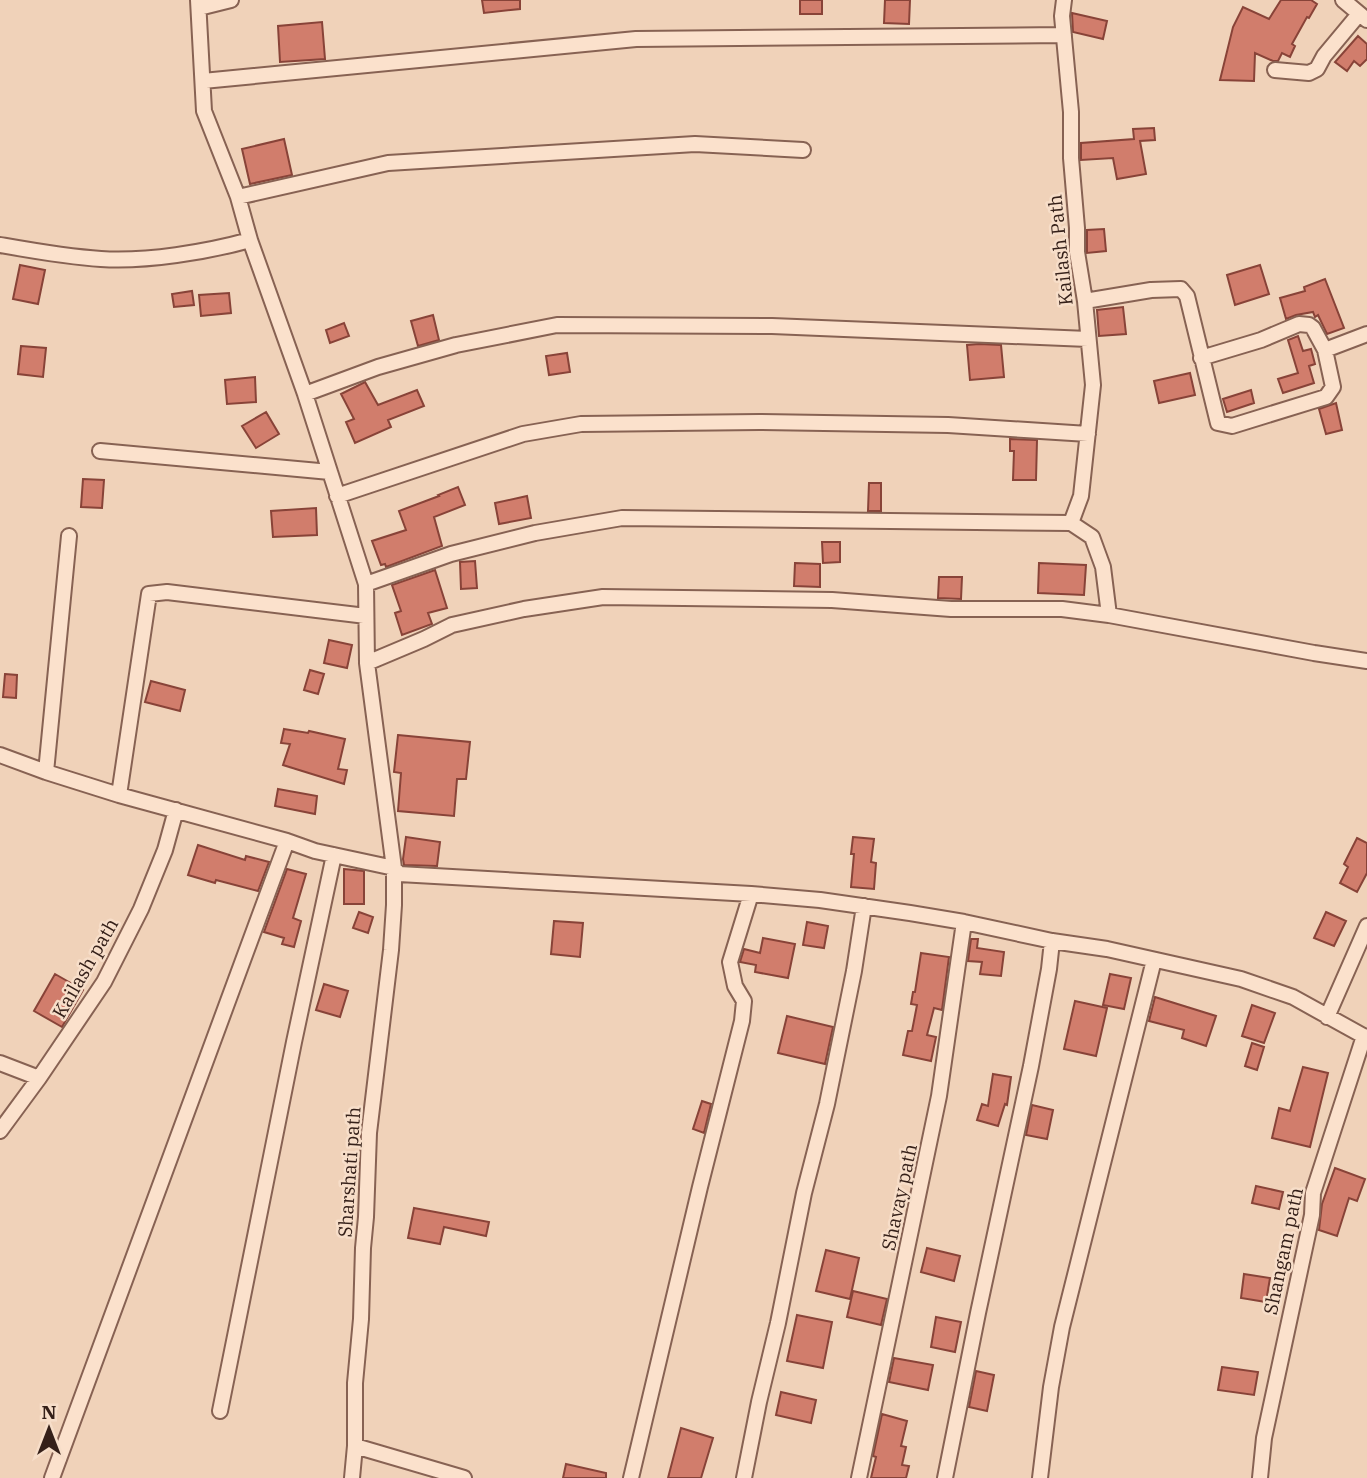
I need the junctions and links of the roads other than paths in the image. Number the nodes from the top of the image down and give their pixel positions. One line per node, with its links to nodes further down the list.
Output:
1 (231, 0): 4 (street)
2 (1064, 0): 6 (street, Kailash Path)
3 (1343, 0): 5 (street)
4 (198, 4): 8 (street, Sharshati path)
5 (1363, 17): 7 (street)
6 (1064, 35): 8 (street); 13 (street, Kailash Path)
7 (1275, 70)
8 (203, 81): 10 (street, Sharshati path)
9 (803, 150): 10 (street)
10 (238, 197): 11 (street, Sharshati path)
11 (250, 240): 12 (street); 18 (street, Sharshati path)
12 (0, 245)
13 (1085, 301): 15 (street, Kailash Path); 17 (street)
14 (1367, 334): 16 (street)
15 (1088, 339): 18 (street); 19 (street, Kailash Path)
16 (1325, 350): 17 (street); 17 (street)
17 (1201, 358)
18 (305, 394): 21 (street, Sharshati path)
19 (1088, 434): 22 (street); 23 (street, Kailash Path)
20 (100, 451): 21 (street)
21 (330, 472): 22 (street, Sharshati path)
22 (337, 496): 25 (street, Sharshati path)
23 (1071, 523): 25 (street); 26 (street)
24 (69, 536): 31 (street)
25 (366, 584): 27 (street, Sharshati path)
26 (1109, 615): 28 (street); 29 (street)
27 (366, 616): 29 (street, Sharshati path); 32 (street)
28 (1367, 661)
29 (367, 663): 36 (street, Sharshati path)
30 (0, 755): 31 (street)
31 (46, 772): 32 (street)
32 (119, 795): 33 (street)
33 (176, 810): 34 (street); 46 (street, Kailash path)
34 (287, 841): 35 (street); 50 (street)
35 (334, 855): 36 (street); 48 (street)
36 (394, 868): 37 (street); 49 (street, Sharshati path)
37 (751, 894): 38 (street); 53 (street)
38 (864, 906): 39 (street); 54 (street)
39 (964, 922): 41 (street); 55 (street, Shavay path)
40 (1367, 926): 43 (street)
41 (1052, 941): 42 (street); 56 (street)
42 (1154, 960): 43 (street); 57 (street)
43 (1327, 1017): 44 (street)
44 (1366, 1037): 58 (street, Shangam path)
45 (0, 1063): 46 (street)
46 (39, 1078): 47 (street, Kailash path)
47 (0, 1130)
48 (220, 1411)
49 (355, 1446): 51 (street, Sharshati path); 52 (street)
50 (52, 1478)
51 (352, 1478)
52 (464, 1478)
53 (631, 1478)
54 (744, 1478)
55 (859, 1478)
56 (946, 1478)
57 (1040, 1478)
58 (1260, 1478)

